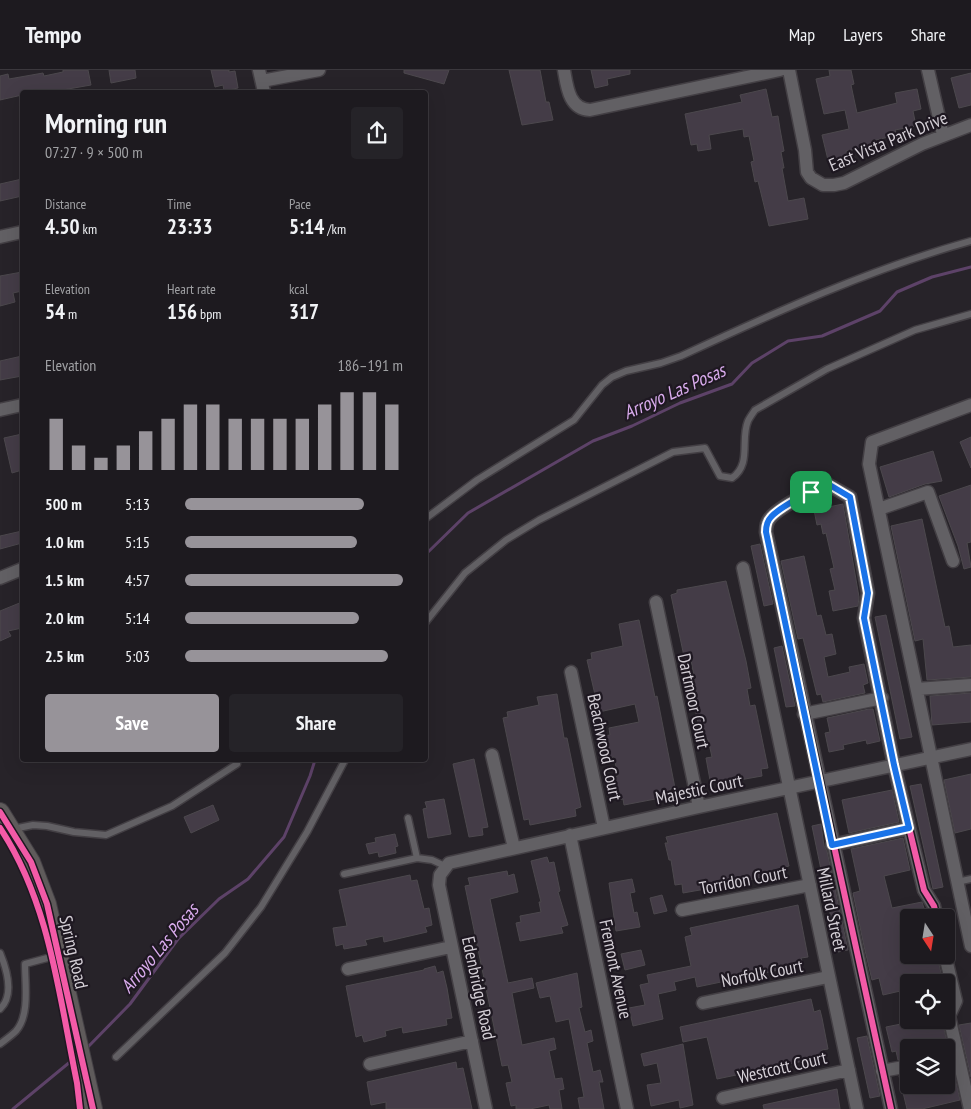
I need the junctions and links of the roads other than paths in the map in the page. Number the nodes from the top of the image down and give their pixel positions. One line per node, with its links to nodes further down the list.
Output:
1 (319, 70): 6 (street)
2 (564, 70): 3 (street)
3 (780, 70)
4 (789, 70): 8 (street, East Vista Park Drive)
5 (928, 70): 8 (street)
6 (262, 81)
7 (971, 125): 8 (street, East Vista Park Drive)
8 (943, 135)
9 (20, 232): 10 (street)
10 (0, 237)
11 (971, 241): 17 (lane)
12 (971, 314): 23 (lane)
13 (20, 405): 15 (street)
14 (971, 405): 16 (street)
15 (0, 410)
16 (879, 508): 18 (street); 26 (street)
17 (428, 517)
18 (953, 561)
19 (744, 568): 36 (street, Millard Street)
20 (20, 571): 21 (street)
21 (0, 578)
22 (656, 602): 37 (street, Dartmoor Court)
23 (428, 619)
24 (571, 672): 40 (street, Beachwood Court)
25 (971, 685): 26 (street)
26 (917, 689): 31 (street)
27 (882, 698): 28 (street); 28 (street); 34 (street)
28 (804, 714): 35 (street)
29 (971, 750): 31 (street, Majestic Court)
30 (492, 755): 45 (street)
31 (932, 757): 34 (street, Majestic Court); 50 (street)
32 (344, 762): 67 (lane)
33 (237, 764): 42 (lane)
34 (894, 765): 35 (street, Majestic Court); 41 (street)
35 (818, 781): 36 (street, Majestic Court); 44 (street)
36 (789, 787): 37 (street, Majestic Court); 51 (street, Millard Street)
37 (699, 807): 40 (street, Majestic Court)
38 (0, 812): 42 (main road, Spring Road)
39 (408, 818): 46 (lane)
40 (604, 828): 43 (street, Majestic Court)
41 (909, 828): 44 (street); 52 (street)
42 (6, 829): 57 (main road, Spring Road); 62 (main road, Spring Road)
43 (570, 835): 45 (street, Majestic Court); 78 (street, Fremont Avenue)
44 (832, 845): 72 (street)
45 (514, 848): 47 (street, Majestic Court)
46 (416, 858): 47 (lane); 48 (lane)
47 (443, 871): 55 (street, Edenbridge Road)
48 (344, 874)
49 (971, 879): 50 (lane)
50 (957, 882): 54 (street)
51 (810, 885): 53 (street, Torridon Court); 60 (street, Millard Street)
52 (935, 909)
53 (682, 910)
54 (971, 946)
55 (451, 947): 59 (street); 65 (street, Edenbridge Road)
56 (0, 953): 63 (lane)
57 (51, 957): 62 (main road, Spring Road); 66 (lane)
58 (947, 964): 64 (street)
59 (348, 969)
60 (828, 977): 61 (street, Norfolk Court); 71 (street, Millard Street)
61 (703, 1002)
62 (65, 1003): 73 (main road, Spring Road)
63 (0, 1010)
64 (951, 1039)
65 (472, 1041): 68 (street); 77 (street, Edenbridge Road)
66 (0, 1044)
67 (116, 1057)
68 (370, 1064)
69 (955, 1066): 81 (street)
70 (900, 1068): 72 (street)
71 (849, 1070): 74 (street, Westcott Court); 79 (street, Millard Street)
72 (882, 1071): 80 (street)
73 (80, 1078): 75 (main road, Spring Road); 76 (main road, Spring Road)
74 (723, 1098)
75 (80, 1109)
76 (93, 1109)
77 (486, 1109)
78 (627, 1109)
79 (857, 1109)
80 (891, 1109)
81 (970, 1109)

